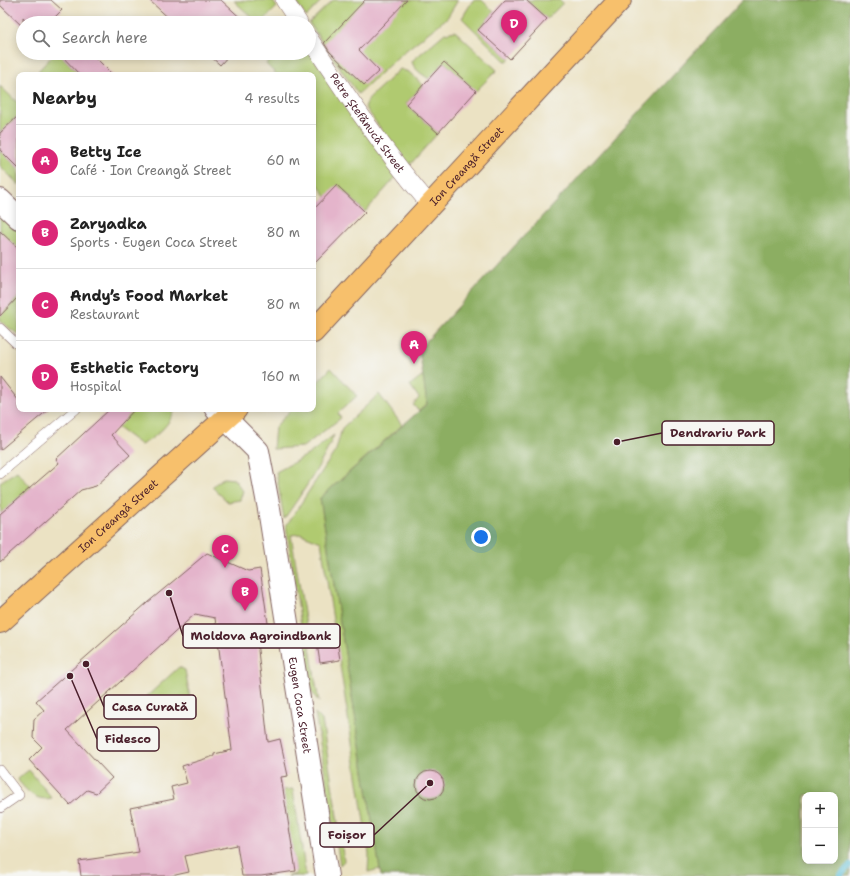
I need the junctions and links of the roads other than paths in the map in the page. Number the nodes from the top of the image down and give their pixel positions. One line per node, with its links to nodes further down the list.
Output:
1 (284, 0): 3 (street)
2 (620, 0): 6 (main road, Ion Creangă Street)
3 (294, 16)
4 (316, 49): 6 (street, Petre Ștefănucă Street)
5 (0, 200): 7 (street)
6 (430, 205): 9 (main road, Ion Creangă Street)
7 (16, 215)
8 (0, 328): 10 (lane)
9 (316, 329)
10 (16, 343)
11 (72, 412): 13 (lane)
12 (226, 412): 14 (main road, Ion Creangă Street); 17 (street, Eugen Coca Street)
13 (0, 474)
14 (0, 622)
15 (0, 770): 16 (lane)
16 (0, 808)
17 (327, 876)

